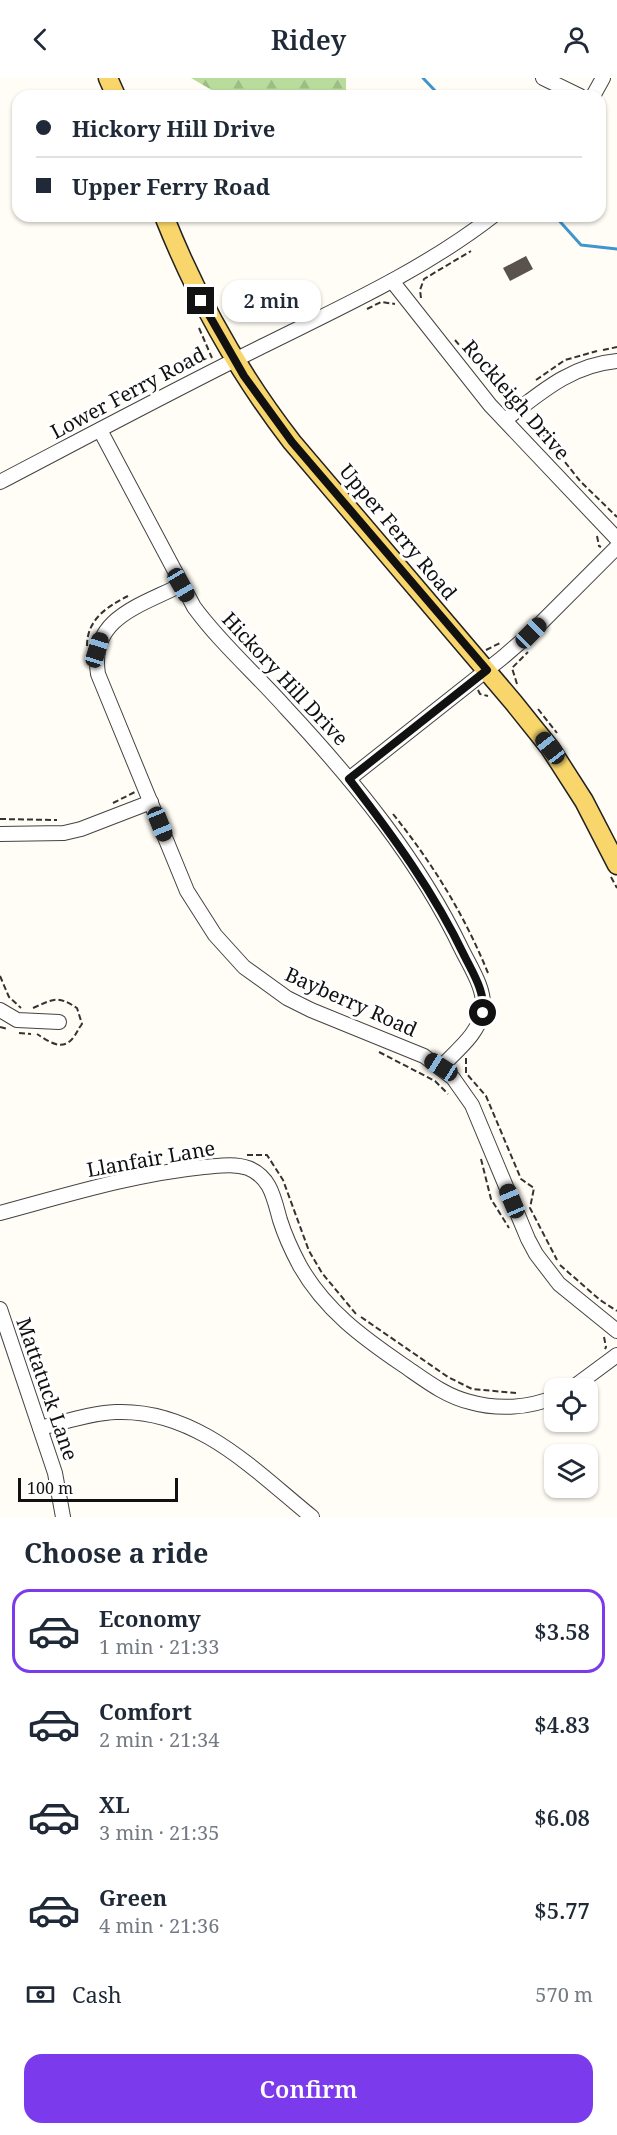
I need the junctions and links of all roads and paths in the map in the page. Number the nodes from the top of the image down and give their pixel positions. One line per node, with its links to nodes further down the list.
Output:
1 (543, 78): 2 (street)
2 (568, 90)
3 (167, 222): 10 (main road, Upper Ferry Road)
4 (484, 222): 6 (street, Lower Ferry Road)
5 (471, 251): 7 (path)
6 (392, 281): 10 (street, Lower Ferry Road); 14 (street, Rockleigh Drive)
7 (426, 305)
8 (452, 336): 13 (path)
9 (617, 347): 12 (path)
10 (234, 360): 16 (street, Lower Ferry Road); 24 (main road, Upper Ferry Road)
11 (617, 361): 14 (street)
12 (534, 382)
13 (512, 398)
14 (505, 420): 19 (street, Rockleigh Drive)
15 (537, 427): 18 (path)
16 (100, 430): 17 (street, Lower Ferry Road); 21 (street, Hickory Hill Drive)
17 (0, 482)
18 (617, 517)
19 (617, 539)
20 (617, 547): 24 (street)
21 (181, 585): 29 (street, Hickory Hill Drive); 30 (street, Bayberry Road)
22 (503, 642): 24 (path)
23 (535, 646): 25 (path)
24 (478, 670): 26 (path); 29 (street); 33 (main road, Upper Ferry Road)
25 (517, 684)
26 (496, 698)
27 (538, 709): 28 (path)
28 (559, 735)
29 (349, 779): 40 (street, Hickory Hill Drive)
30 (151, 802): 32 (street); 40 (street, Bayberry Road)
31 (390, 811): 35 (path)
32 (0, 834)
33 (612, 867): 34 (path)
34 (617, 888)
35 (488, 973)
36 (0, 1010): 37 (street)
37 (60, 1022)
38 (373, 1049): 41 (path)
39 (473, 1052): 47 (path)
40 (441, 1067): 48 (street, Bayberry Road)
41 (449, 1095)
42 (480, 1154): 45 (path)
43 (247, 1155): 52 (path)
44 (0, 1213): 53 (street, Llanfair Lane)
45 (510, 1229)
46 (0, 1309): 54 (street, Mattatuck Lane)
47 (617, 1311)
48 (610, 1332): 49 (path)
49 (599, 1355)
50 (617, 1355): 51 (street)
51 (587, 1378)
52 (520, 1394)
53 (544, 1400)
54 (40, 1428): 55 (street, Mattatuck Lane); 56 (street)
55 (63, 1517)
56 (312, 1517)

